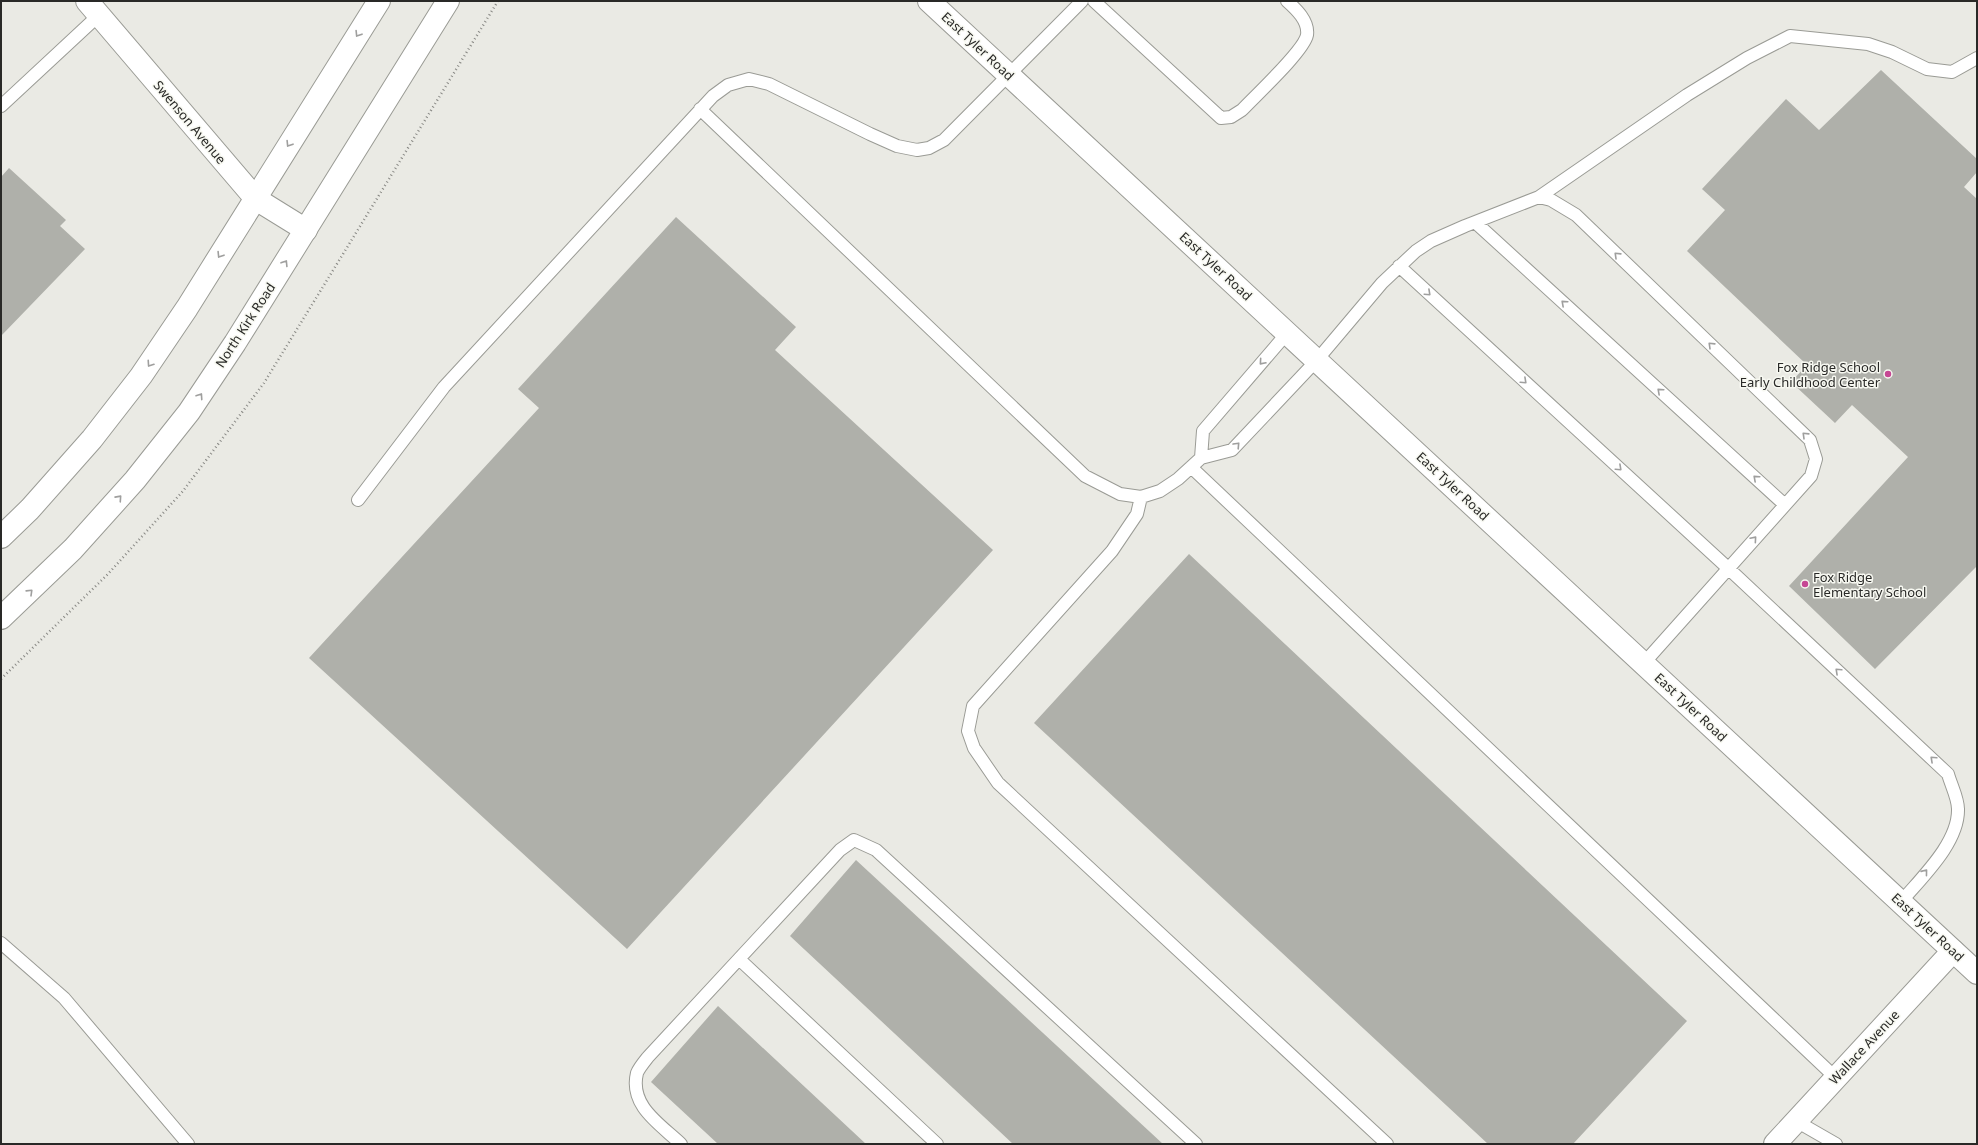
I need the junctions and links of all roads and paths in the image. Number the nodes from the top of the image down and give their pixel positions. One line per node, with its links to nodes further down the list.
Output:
1 (379, 1): 14 (street, one-way to 14)
2 (448, 1): 16 (street, North Kirk Road)
3 (498, 1): 29 (path)
4 (928, 1): 10 (street, East Tyler Road)
5 (1082, 1): 10 (lane)
6 (1094, 1): 7 (lane)
7 (1287, 1)
8 (93, 8): 11 (lane); 14 (street, Swenson Avenue)
9 (1977, 58): 13 (lane)
10 (1008, 75): 12 (lane); 18 (street, East Tyler Road)
11 (1, 106)
12 (700, 109): 22 (lane); 23 (lane)
13 (1540, 198): 15 (lane); 24 (lane, one-way to 13)
14 (256, 199): 16 (street, Swenson Avenue); 25 (street, one-way to 25)
15 (1476, 223): 17 (lane); 24 (lane, one-way to 15)
16 (306, 230): 27 (street, North Kirk Road, one-way to 16)
17 (1399, 266): 19 (lane); 26 (lane, one-way to 26)
18 (1288, 332): 19 (street, East Tyler Road); 20 (lane, one-way to 20)
19 (1317, 360): 20 (lane, one-way to 19); 28 (street, East Tyler Road)
20 (1201, 458): 21 (lane)
21 (1191, 467): 22 (lane); 35 (lane)
22 (1141, 497): 41 (lane)
23 (358, 500)
24 (1785, 505): 26 (lane, one-way to 24)
25 (1, 537)
26 (1729, 569): 28 (lane); 30 (lane, one-way to 26)
27 (1, 618)
28 (1644, 663): 30 (street, East Tyler Road)
29 (1, 678)
30 (1901, 902): 32 (street, East Tyler Road)
31 (1, 943): 37 (lane)
32 (1953, 951): 34 (street, East Tyler Road); 35 (street, Wallace Avenue)
33 (739, 959): 38 (lane); 39 (lane); 40 (lane)
34 (1977, 973)
35 (1836, 1078): 36 (street, Wallace Avenue)
36 (1796, 1121): 42 (street, Wallace Avenue); 43 (lane)
37 (188, 1144)
38 (681, 1144)
39 (937, 1144)
40 (1196, 1144)
41 (1387, 1144)
42 (1775, 1144)
43 (1836, 1144)

